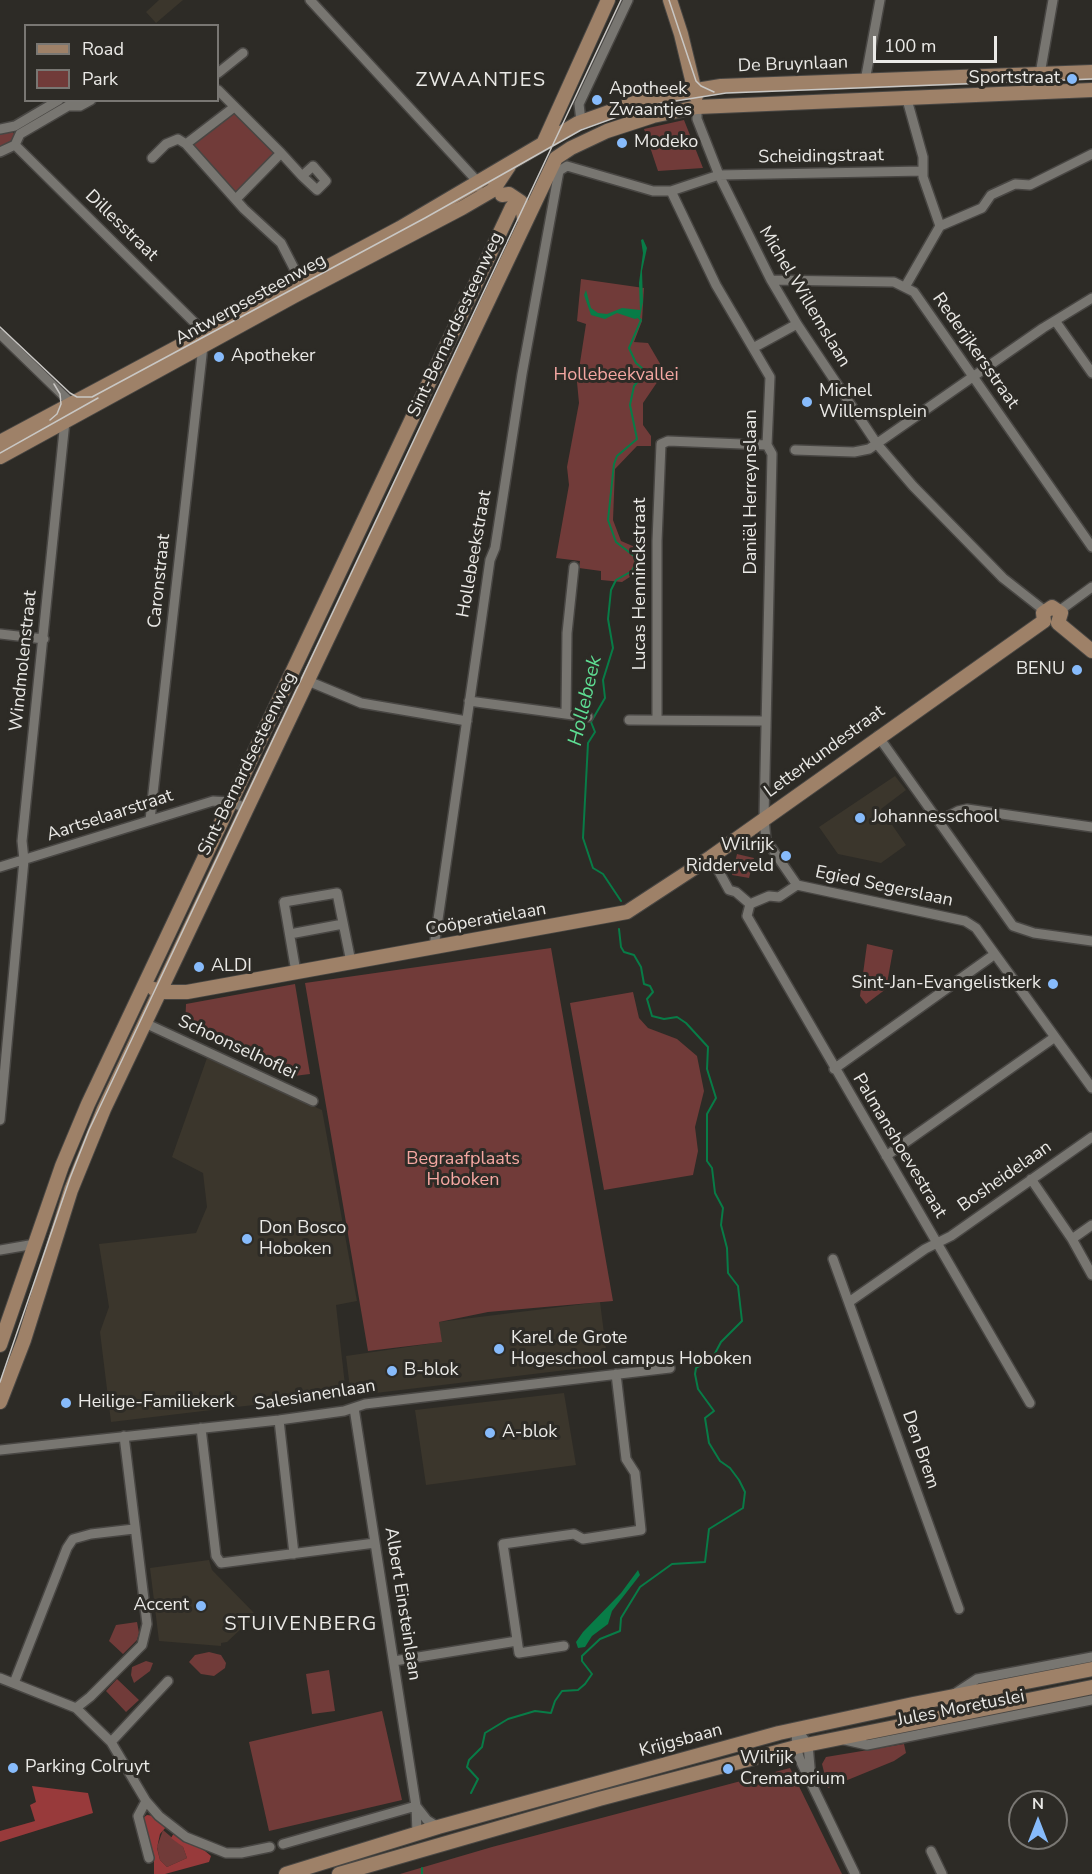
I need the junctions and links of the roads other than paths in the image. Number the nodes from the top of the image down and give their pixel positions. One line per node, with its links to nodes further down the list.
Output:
1 (310, 0): 36 (street)
2 (608, 0): 25 (main road)
3 (628, 0): 21 (street)
4 (670, 0): 12 (main road)
5 (880, 0): 11 (street)
6 (1053, 0): 10 (street)
7 (243, 53): 8 (street)
8 (219, 72)
9 (1092, 72): 10 (main road, De Bruynlaan)
10 (1040, 74): 11 (main road, De Bruynlaan)
11 (865, 81): 12 (main road, De Bruynlaan)
12 (696, 88): 19 (main road); 21 (main road, De Bruynlaan)
13 (1092, 90): 15 (main road, De Bruynlaan)
14 (219, 91): 20 (street)
15 (906, 96): 19 (main road, De Bruynlaan); 33 (street)
16 (56, 102): 23 (street)
17 (87, 102): 18 (street)
18 (66, 103): 23 (street)
19 (697, 107): 30 (main road, De Bruynlaan); 35 (street, Michel Willemslaan)
20 (233, 108): 24 (street); 28 (street)
21 (581, 121): 25 (main road, De Bruynlaan)
22 (0, 129): 23 (street)
23 (17, 130): 26 (street)
24 (186, 144): 31 (street); 39 (street)
25 (543, 144): 32 (main road, Antwerpsesteenweg)
26 (15, 145): 27 (street); 50 (street, Dillesstraat)
27 (0, 153)
28 (281, 153): 34 (street); 39 (street)
29 (1092, 154): 42 (street)
30 (561, 155): 41 (main road, Sint-Bernardsesteenweg)
31 (152, 158)
32 (510, 165): 36 (main road, Antwerpsesteenweg); 38 (main road, Antwerpsesteenweg)
33 (923, 171): 35 (street, Scheidingstraat); 42 (street)
34 (302, 176)
35 (719, 176): 37 (street, Scheidingstraat); 44 (street, Michel Willemslaan)
36 (478, 182): 38 (main road); 40 (street); 43 (main road, Antwerpsesteenweg)
37 (671, 191): 51 (street, Daniël Herreynslaan); 69 (street, Hollebeekstraat)
38 (498, 193): 40 (main road, Antwerpsesteenweg); 41 (main road)
39 (237, 198): 43 (street)
40 (472, 202): 50 (main road, Antwerpsesteenweg)
41 (523, 205): 68 (main road, Sint-Bernardsesteenweg); 77 (main road, Sint-Bernardsesteenweg)
42 (940, 226): 45 (street)
43 (300, 280): 50 (main road, Antwerpsesteenweg)
44 (771, 280): 45 (street, Rederijkersstraat); 48 (street, Michel Willemslaan)
45 (905, 287): 53 (street, Rederijkersstraat)
46 (1092, 298): 47 (street)
47 (1056, 322): 52 (street); 53 (street)
48 (797, 324): 51 (street); 57 (street, Michel Willemslaan)
49 (0, 334): 54 (street)
50 (203, 339): 54 (main road, Antwerpsesteenweg); 55 (main road, Antwerpsesteenweg); 80 (street, Caronstraat)
51 (753, 348): 58 (street, Daniël Herreynslaan)
52 (1092, 373)
53 (973, 376): 57 (street); 61 (street, Rederijkersstraat)
54 (70, 402): 55 (street, Windmolenstraat); 56 (main road, Antwerpsesteenweg)
55 (65, 421): 60 (main road, Antwerpsesteenweg); 66 (street, Windmolenstraat)
56 (0, 442)
57 (877, 444): 59 (street); 64 (street, Michel Willemslaan)
58 (767, 445): 73 (street, Lucas Henninckstraat); 75 (street, Daniël Herreynslaan)
59 (795, 450)
60 (0, 457)
61 (1092, 547)
62 (574, 567): 70 (street)
63 (1092, 587): 64 (street, Letterkundestraat)
64 (1051, 616): 67 (main road); 76 (main road, Letterkundestraat)
65 (0, 634): 66 (street)
66 (44, 639): 84 (street, Windmolenstraat)
67 (1092, 651)
68 (308, 681): 74 (street); 78 (main road, Sint-Bernardsesteenweg)
69 (469, 701): 70 (street); 74 (street, Hollebeekstraat)
70 (566, 714): 71 (street)
71 (588, 717)
72 (628, 720): 73 (street)
73 (657, 720): 75 (street)
74 (466, 721): 92 (street, Hollebeekstraat)
75 (764, 721): 79 (street, Daniël Herreynslaan)
76 (878, 736): 79 (main road, Letterkundestraat); 81 (street)
77 (231, 802): 78 (street); 80 (street, Aartselaarstraat); 96 (main road, Sint-Bernardsesteenweg)
78 (248, 809): 97 (main road, Sint-Bernardsesteenweg)
79 (764, 818): 83 (main road, Letterkundestraat); 86 (street, Daniël Herreynslaan)
80 (150, 820): 84 (street, Aartselaarstraat)
81 (939, 821): 82 (street); 91 (street)
82 (1092, 827)
83 (711, 856): 87 (street); 88 (main road, Letterkundestraat)
84 (24, 860): 85 (street, Aartselaarstraat); 103 (street, Windmolenstraat)
85 (0, 867)
86 (797, 885): 87 (street); 93 (street, Egied Segerslaan)
87 (750, 904): 100 (street, Palmanshoevestraat)
88 (627, 912): 92 (main road, Coöperatielaan)
89 (343, 924): 90 (street); 90 (street); 94 (street)
90 (290, 934): 95 (street)
91 (1092, 941)
92 (434, 947): 94 (main road, Coöperatielaan)
93 (995, 954): 99 (street); 100 (street)
94 (351, 962): 95 (main road, Coöperatielaan)
95 (296, 972): 97 (main road, Coöperatielaan)
96 (144, 984): 97 (main road, Coöperatielaan); 110 (main road, Sint-Bernardsesteenweg)
97 (161, 992): 98 (main road, Sint-Bernardsesteenweg)
98 (147, 1024): 102 (street, Schoonselhoflei); 118 (main road, Sint-Bernardsesteenweg)
99 (1055, 1037): 101 (street); 105 (street)
100 (834, 1069): 105 (street, Palmanshoevestraat)
101 (1092, 1088)
102 (313, 1101)
103 (0, 1120)
104 (1092, 1137): 106 (street, Bosheidelaan)
105 (886, 1156): 109 (street, Palmanshoevestraat)
106 (1031, 1179): 108 (street); 109 (street, Bosheidelaan)
107 (1092, 1225): 108 (street)
108 (1072, 1239): 113 (street)
109 (936, 1242): 114 (street); 119 (street, Palmanshoevestraat)
110 (35, 1244): 111 (street); 115 (main road, Sint-Bernardsesteenweg)
111 (0, 1250)
112 (833, 1259): 114 (street, Den Brem)
113 (1092, 1275)
114 (849, 1302): 128 (street, Den Brem)
115 (0, 1345)
116 (670, 1368): 117 (street, Salesianenlaan)
117 (616, 1374): 120 (street, Salesianenlaan); 129 (street)
118 (0, 1402)
119 (1030, 1403)
120 (354, 1408): 121 (street, Salesianenlaan); 126 (street, Albert Einsteinlaan)
121 (279, 1420): 122 (street, Salesianenlaan); 127 (street)
122 (201, 1428): 123 (street, Salesianenlaan); 127 (street)
123 (124, 1436): 124 (street, Salesianenlaan); 125 (street)
124 (0, 1450)
125 (134, 1528): 136 (street); 140 (street)
126 (375, 1543): 127 (street); 132 (street, Albert Einsteinlaan)
127 (294, 1554)
128 (960, 1609)
129 (517, 1641): 130 (street); 132 (street)
130 (564, 1646)
131 (1092, 1657): 138 (street)
132 (394, 1661): 146 (street, Albert Einsteinlaan)
133 (1092, 1669): 138 (main road, Krijgsbaan)
134 (0, 1677): 136 (street)
135 (168, 1681): 143 (street)
136 (14, 1683): 140 (street)
137 (1092, 1688): 142 (main road, Krijgsbaan)
138 (952, 1696): 141 (main road, Krijgsbaan)
139 (1092, 1700): 142 (street, Jules Moretuslei)
140 (76, 1708): 143 (street)
141 (797, 1729): 144 (street); 147 (main road, Krijgsbaan)
142 (837, 1738): 144 (main road, Krijgsbaan)
143 (111, 1742): 145 (street)
144 (802, 1746): 154 (main road, Krijgsbaan); 155 (street)
145 (146, 1801): 150 (street); 152 (street)
146 (416, 1806): 147 (street); 148 (street, Albert Einsteinlaan); 149 (street)
147 (438, 1827): 148 (main road, Krijgsbaan)
148 (417, 1833): 153 (main road, Krijgsbaan)
149 (283, 1844)
150 (270, 1847)
151 (931, 1851): 156 (street)
152 (149, 1858)
153 (286, 1874)
154 (339, 1874)
155 (855, 1874)
156 (942, 1874)

